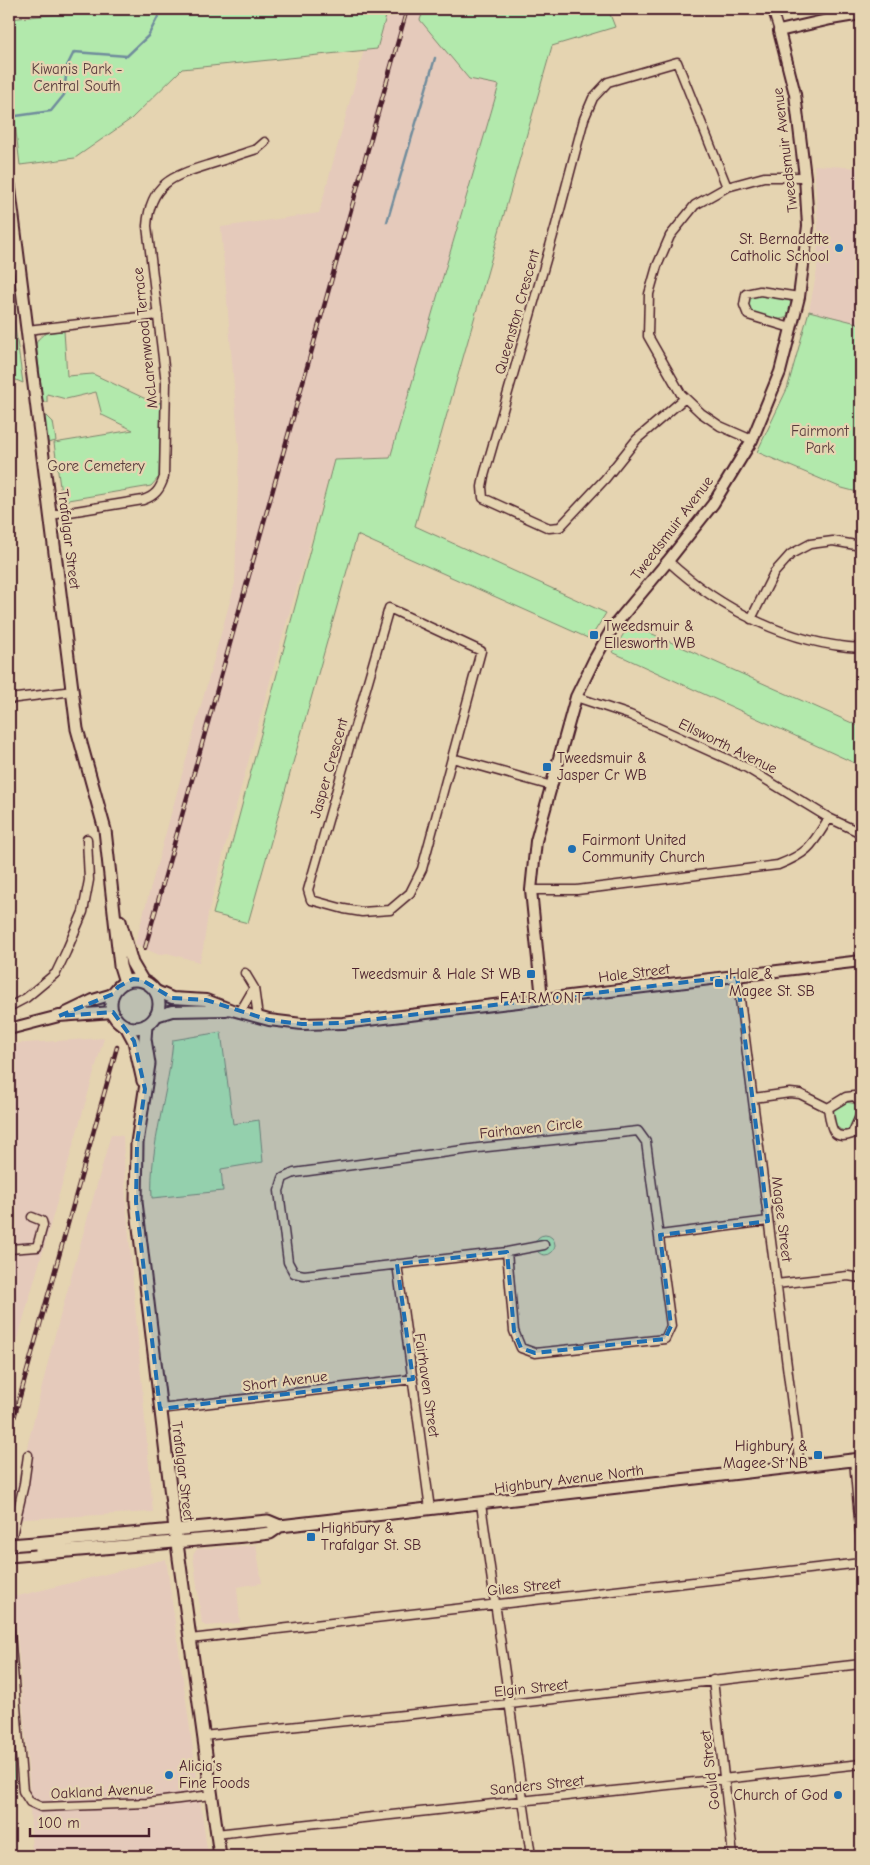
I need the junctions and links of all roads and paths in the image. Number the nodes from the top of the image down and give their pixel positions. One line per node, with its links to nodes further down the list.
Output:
1 (772, 9): 3 (street, Tweedsmuir Avenue)
2 (861, 14): 3 (street)
3 (779, 31): 5 (street, Tweedsmuir Avenue)
4 (265, 142): 9 (street, McLarenwood Terrace)
5 (805, 177): 7 (street); 8 (street, Tweedsmuir Avenue)
6 (9, 185): 11 (main road, Trafalgar Street)
7 (727, 187): 12 (street); 12 (street, Queenston Crescent)
8 (799, 296): 10 (street, Tweedsmuir Avenue); 10 (street)
9 (158, 316): 11 (street); 14 (street, McLarenwood Terrace)
10 (791, 328): 13 (street, Tweedsmuir Avenue)
11 (27, 330): 14 (main road, Trafalgar Street)
12 (685, 398): 13 (street)
13 (752, 440): 16 (street, Tweedsmuir Avenue)
14 (51, 515): 19 (main road, Trafalgar Street)
15 (861, 546): 17 (street)
16 (668, 561): 17 (street); 20 (street, Tweedsmuir Avenue)
17 (752, 619): 18 (street)
18 (861, 648)
19 (74, 691): 21 (street); 28 (main road, Trafalgar Street)
20 (576, 697): 23 (street, Tweedsmuir Avenue); 24 (street, Ellsworth Avenue)
21 (9, 699)
22 (452, 758): 22 (street, Jasper Crescent); 23 (street)
23 (552, 786): 27 (street, Tweedsmuir Avenue)
24 (829, 818): 25 (street, Ellsworth Avenue); 27 (street)
25 (861, 833)
26 (87, 839): 38 (street)
27 (531, 890): 37 (street, Tweedsmuir Avenue)
28 (112, 894): 32 (main road, Trafalgar Street); 33 (main road, Trafalgar Street)
29 (861, 961): 31 (street, Hale Street)
30 (245, 973): 34 (street)
31 (737, 976): 37 (street, Hale Street); 48 (street, Magee Street)
32 (142, 980): 33 (main road); 35 (main road)
33 (125, 982): 36 (main road)
34 (254, 988): 39 (street); 43 (street)
35 (156, 991): 39 (street, Hale Street); 42 (main road)
36 (113, 994): 40 (main road); 41 (street)
37 (542, 999): 43 (street, Hale Street)
38 (9, 1007)
39 (236, 1011): 42 (street, Hale Street); 43 (street, Hale Street)
40 (113, 1012): 41 (street); 45 (main road)
41 (59, 1016): 46 (street)
42 (156, 1016): 44 (main road)
43 (258, 1017)
44 (146, 1025): 45 (main road); 47 (main road, Trafalgar Street)
45 (126, 1026): 47 (main road, Trafalgar Street)
46 (9, 1029)
47 (145, 1089): 62 (main road, Trafalgar Street)
48 (753, 1098): 50 (street); 53 (street, Magee Street)
49 (861, 1102): 50 (street)
50 (828, 1108): 51 (street)
51 (861, 1114)
52 (32, 1217): 56 (street)
53 (768, 1221): 54 (street); 60 (street, Magee Street)
54 (660, 1235): 57 (street, Fairhaven Circle); 58 (street, Fairhaven Circle)
55 (544, 1246): 57 (street)
56 (9, 1250)
57 (507, 1252): 58 (street, Fairhaven Circle)
58 (397, 1264): 61 (street, Fairhaven Street)
59 (861, 1278): 60 (street)
60 (776, 1284): 65 (street, Magee Street)
61 (413, 1379): 62 (street, Short Avenue); 67 (street, Fairhaven Street)
62 (160, 1409): 69 (main road, Trafalgar Street)
63 (28, 1455): 72 (street)
64 (858, 1460): 65 (main road, Highbury Avenue North); 70 (street)
65 (800, 1467): 66 (main road, Highbury Avenue North)
66 (481, 1504): 67 (main road, Highbury Avenue North); 75 (street)
67 (430, 1509): 68 (main road, Highbury Avenue North)
68 (280, 1526): 69 (main road, Highbury Avenue North); 71 (main road, Highbury Avenue North)
69 (175, 1529): 71 (main road, Trafalgar Street); 72 (main road, Highbury Avenue North, bridge)
70 (861, 1542)
71 (177, 1543): 73 (main road, Highbury Avenue North); 77 (main road, Trafalgar Street)
72 (9, 1547)
73 (9, 1556)
74 (861, 1563): 75 (street, Giles Street)
75 (495, 1604): 77 (street, Giles Street); 80 (street)
76 (9, 1621): 84 (street, Oakland Avenue)
77 (190, 1638): 81 (main road, Trafalgar Street)
78 (861, 1664): 79 (street, Elgin Street)
79 (713, 1680): 80 (street, Elgin Street); 83 (street, Gould Street)
80 (510, 1704): 81 (street, Elgin Street); 85 (street)
81 (203, 1736): 84 (main road, Trafalgar Street)
82 (861, 1764): 83 (street, Sanders Street)
83 (726, 1778): 85 (street, Sanders Street); 89 (street, Gould Street)
84 (211, 1795): 86 (main road, Trafalgar Street)
85 (522, 1801): 86 (street, Sanders Street); 88 (street)
86 (216, 1834): 87 (main road, Trafalgar Street)
87 (220, 1856)
88 (531, 1856)
89 (733, 1856)

